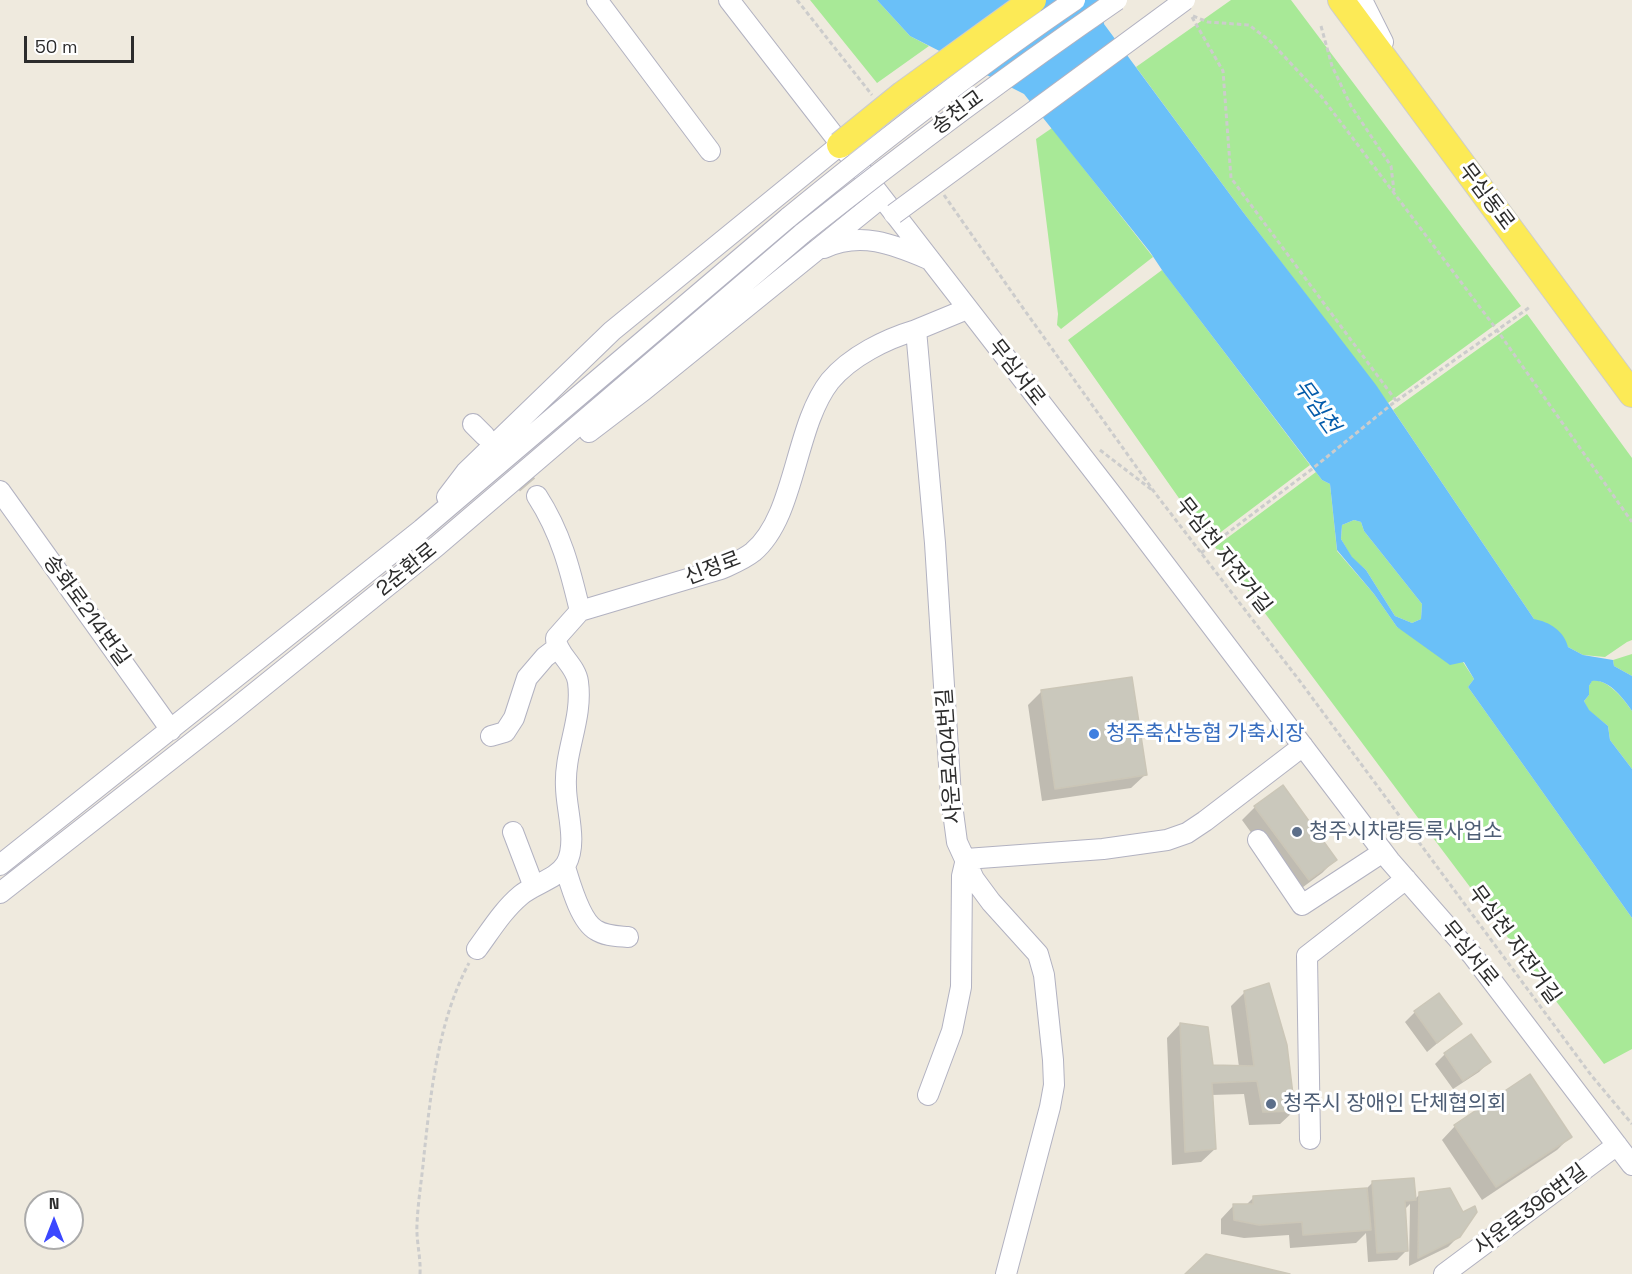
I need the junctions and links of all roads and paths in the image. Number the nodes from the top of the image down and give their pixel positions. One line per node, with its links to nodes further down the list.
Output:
1 (597, 0): 14 (street)
2 (729, 0): 13 (street, 무심서로)
3 (797, 0): 12 (path)
4 (1033, 0): 13 (main road, bridge)
5 (1075, 0): 20 (street, 송천교, bridge)
6 (1117, 0): 21 (street, 송천교, bridge)
7 (1185, 0): 19 (street, bridge)
8 (1341, 0): 11 (main road, 무심동로)
9 (1362, 0): 11 (street)
10 (1321, 26): 16 (path)
11 (1405, 88): 29 (main road, 무심동로)
12 (874, 100)
13 (840, 145): 17 (street); 18 (street, 무심서로)
14 (710, 151)
15 (942, 192): 35 (path, 무심천 자전거길)
16 (1394, 193): 28 (path); 30 (path)
17 (782, 194): 22 (street); 34 (street)
18 (881, 198): 19 (street, 무심서로); 22 (street)
19 (894, 214): 24 (street, 무심서로)
20 (789, 217): 34 (street, 2순환로)
21 (803, 233): 36 (street, 2순환로)
22 (833, 236): 23 (street)
23 (808, 256): 24 (street); 36 (street)
24 (928, 259): 26 (street, 무심서로)
25 (1530, 308): 28 (path)
26 (967, 309): 27 (street); 41 (street, 무심서로)
27 (916, 330): 37 (street, 신정로); 45 (street, 사운로404번길)
28 (1497, 330): 30 (path); 33 (path)
29 (1632, 394)
30 (1397, 402): 35 (path)
31 (0, 491): 39 (street, 송화로214번길)
32 (537, 496): 37 (street)
33 (1632, 522)
34 (422, 529): 39 (street, 2순환로)
35 (1201, 553): 54 (path, 무심천 자전거길)
36 (401, 574): 50 (street, 2순환로)
37 (580, 611): 38 (street)
38 (558, 647): 40 (street); 47 (street)
39 (171, 730): 46 (street, 2순환로)
40 (491, 736)
41 (1303, 746): 44 (street, 무심서로); 45 (street)
42 (513, 832): 49 (street)
43 (1258, 840): 44 (street)
44 (1383, 852): 48 (street, 무심서로)
45 (966, 859): 53 (street); 59 (street, 사운로404번길)
46 (0, 865)
47 (565, 867): 49 (street); 51 (street)
48 (1406, 879): 55 (street); 56 (street, 무심서로)
49 (534, 886): 52 (street)
50 (0, 893)
51 (628, 937)
52 (477, 949): 58 (path)
53 (928, 1095)
54 (1632, 1124)
55 (1310, 1138)
56 (1617, 1145): 57 (street, 무심서로); 60 (street, 사운로396번길)
57 (1632, 1165)
58 (420, 1274)
59 (1006, 1274)
60 (1444, 1274)

